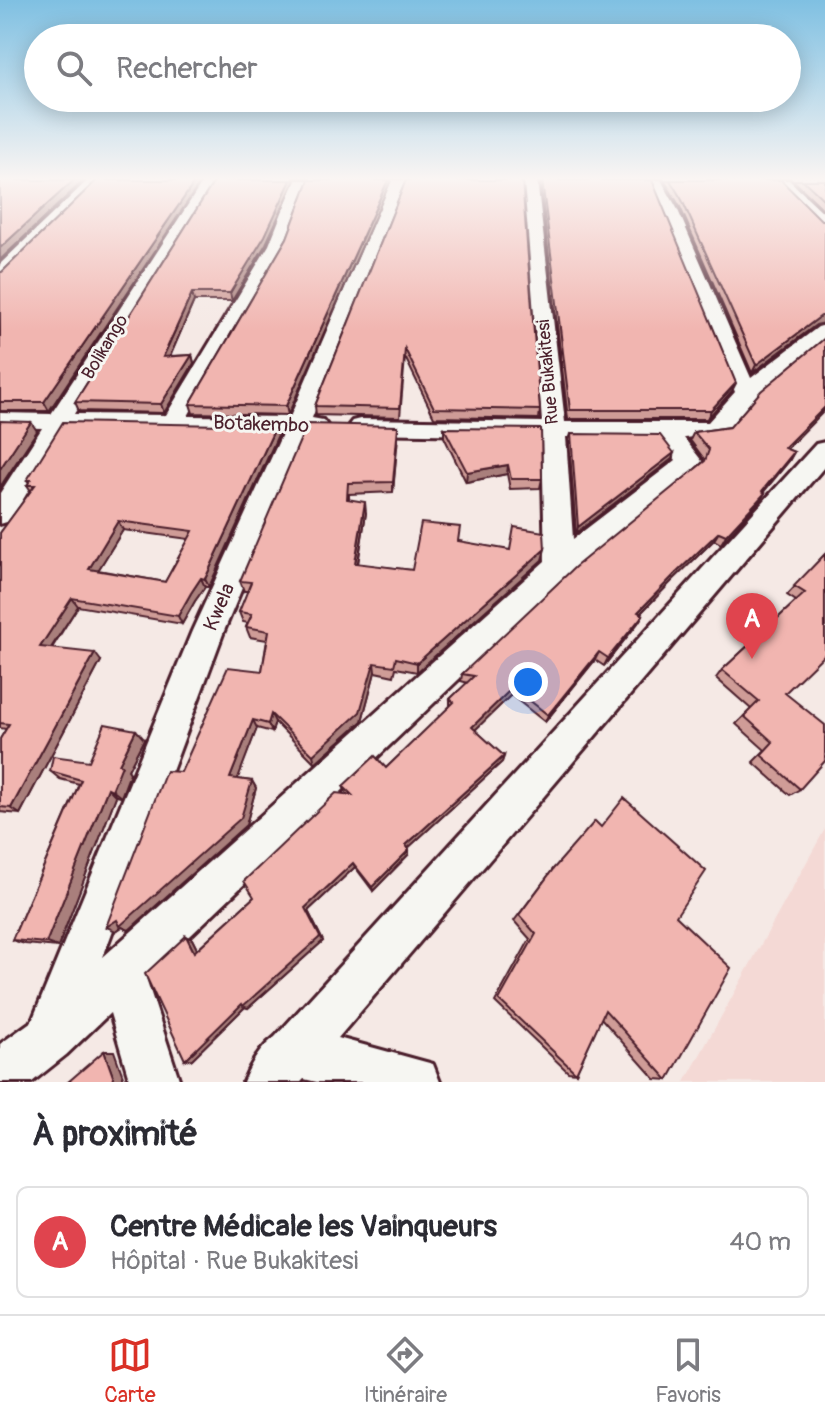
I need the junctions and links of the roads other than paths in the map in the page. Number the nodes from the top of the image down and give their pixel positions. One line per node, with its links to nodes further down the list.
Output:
1 (43, 230): 7 (street)
2 (177, 230): 11 (street, Bolikango)
3 (283, 230): 12 (street)
4 (377, 230): 13 (street, Kwela)
5 (535, 230): 14 (street, Rue Bukakitesi)
6 (679, 230): 9 (street)
7 (0, 273)
8 (825, 331): 9 (street, Botakembo)
9 (746, 393): 15 (street, Botakembo)
10 (0, 420): 11 (street, Botakembo)
11 (61, 421): 12 (street, Botakembo); 17 (street, Bolikango)
12 (174, 421): 13 (street, Botakembo)
13 (298, 425): 14 (street, Botakembo); 20 (street, Kwela)
14 (554, 429): 15 (street, Botakembo); 18 (street, Rue Bukakitesi)
15 (666, 431): 18 (street)
16 (825, 450): 21 (street)
17 (0, 514)
18 (560, 565): 19 (street)
19 (121, 971): 20 (street); 23 (street)
20 (49, 1038): 22 (street)
21 (282, 1067): 24 (street); 25 (street)
22 (0, 1075)
23 (155, 1082)
24 (254, 1082)
25 (415, 1082)

